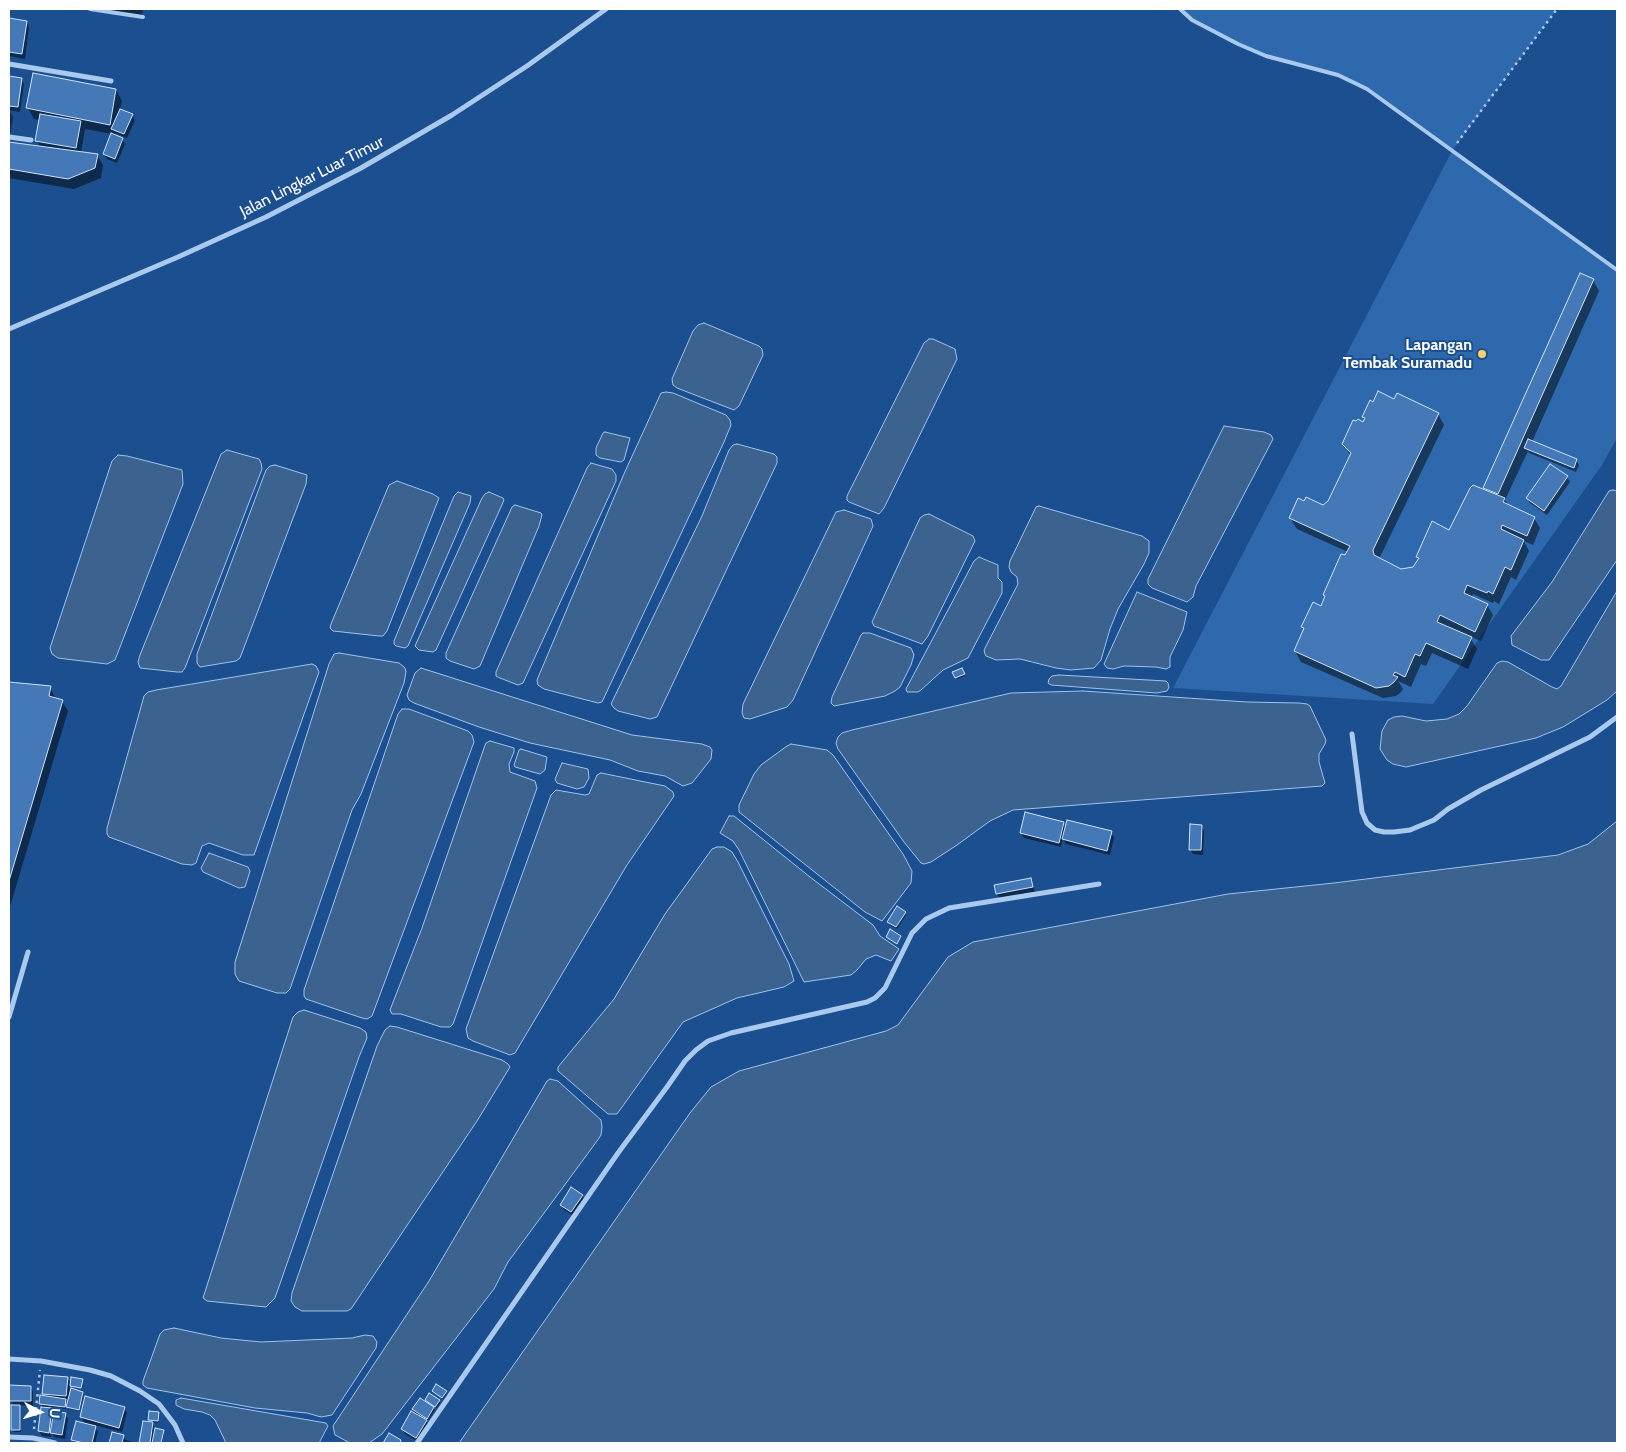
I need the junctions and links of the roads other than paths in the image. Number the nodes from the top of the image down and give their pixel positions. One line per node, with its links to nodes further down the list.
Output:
1 (90, 9): 4 (lane)
2 (606, 9): 10 (street, Jalan Lingkar Luar Timur)
3 (1180, 9): 9 (lane)
4 (143, 17)
5 (9, 64): 6 (street)
6 (111, 81)
7 (9, 137): 8 (street)
8 (31, 140)
9 (1617, 270)
10 (9, 329)
11 (1617, 717): 12 (street)
12 (1352, 734)
13 (1099, 884): 20 (street)
14 (28, 952): 15 (street)
15 (9, 1017)
16 (9, 1359): 19 (street)
17 (9, 1437): 18 (street)
18 (55, 1443)
19 (183, 1443)
20 (417, 1443)

